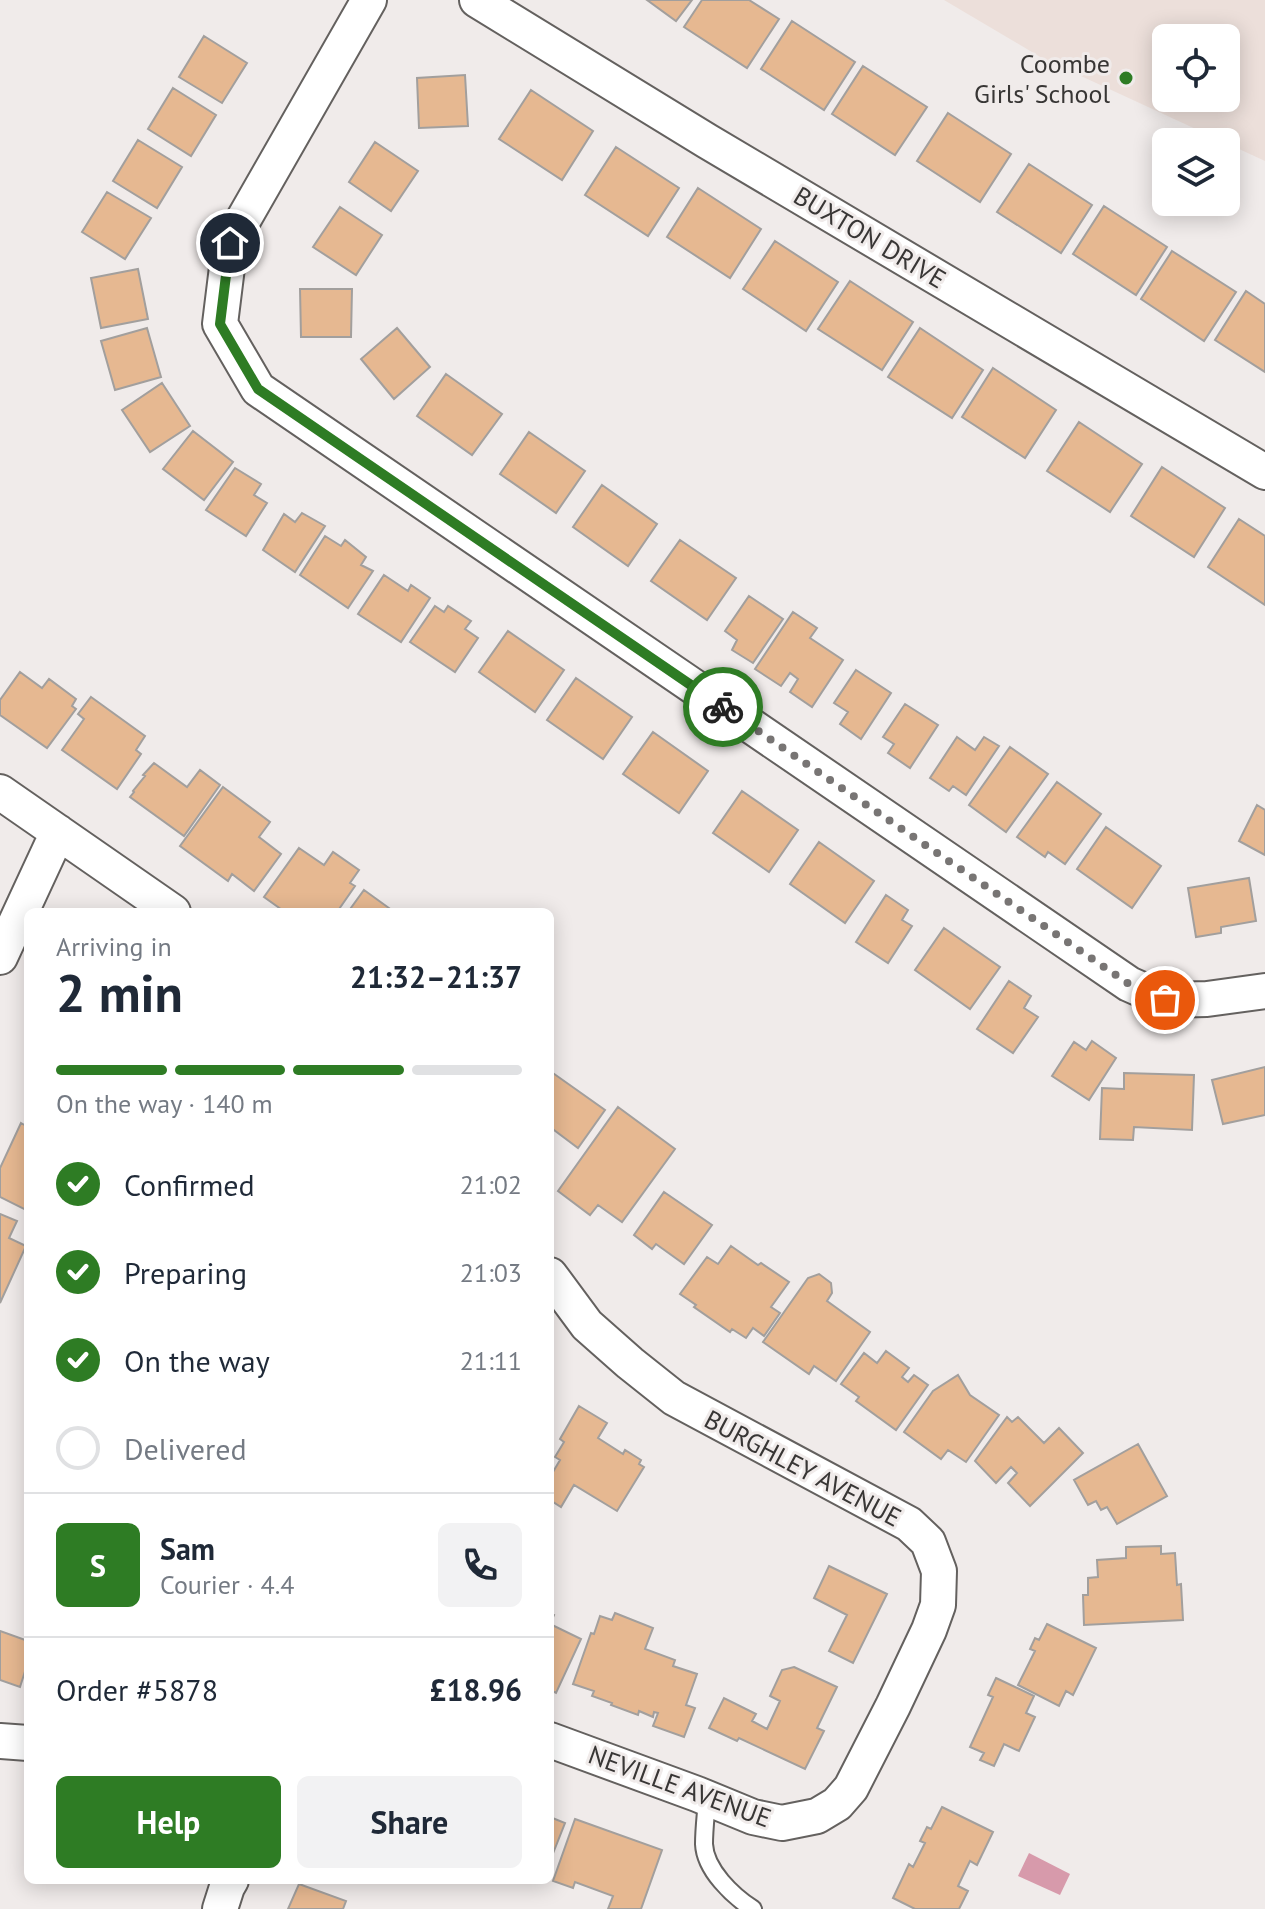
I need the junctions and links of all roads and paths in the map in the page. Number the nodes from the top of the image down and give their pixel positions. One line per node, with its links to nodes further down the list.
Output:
1 (369, 0): 8 (street)
2 (477, 0): 3 (street, BUXTON DRIVE)
3 (1265, 472)
4 (0, 792): 5 (street)
5 (58, 832): 6 (street); 7 (street)
6 (167, 908)
7 (0, 957)
8 (1265, 991)
9 (554, 1280): 10 (street, BURGHLEY AVENUE)
10 (893, 1706): 14 (street, NEVILLE AVENUE)
11 (0, 1741): 13 (street)
12 (554, 1742): 14 (street, NEVILLE AVENUE)
13 (24, 1743)
14 (707, 1799): 15 (lane)
15 (753, 1909)

